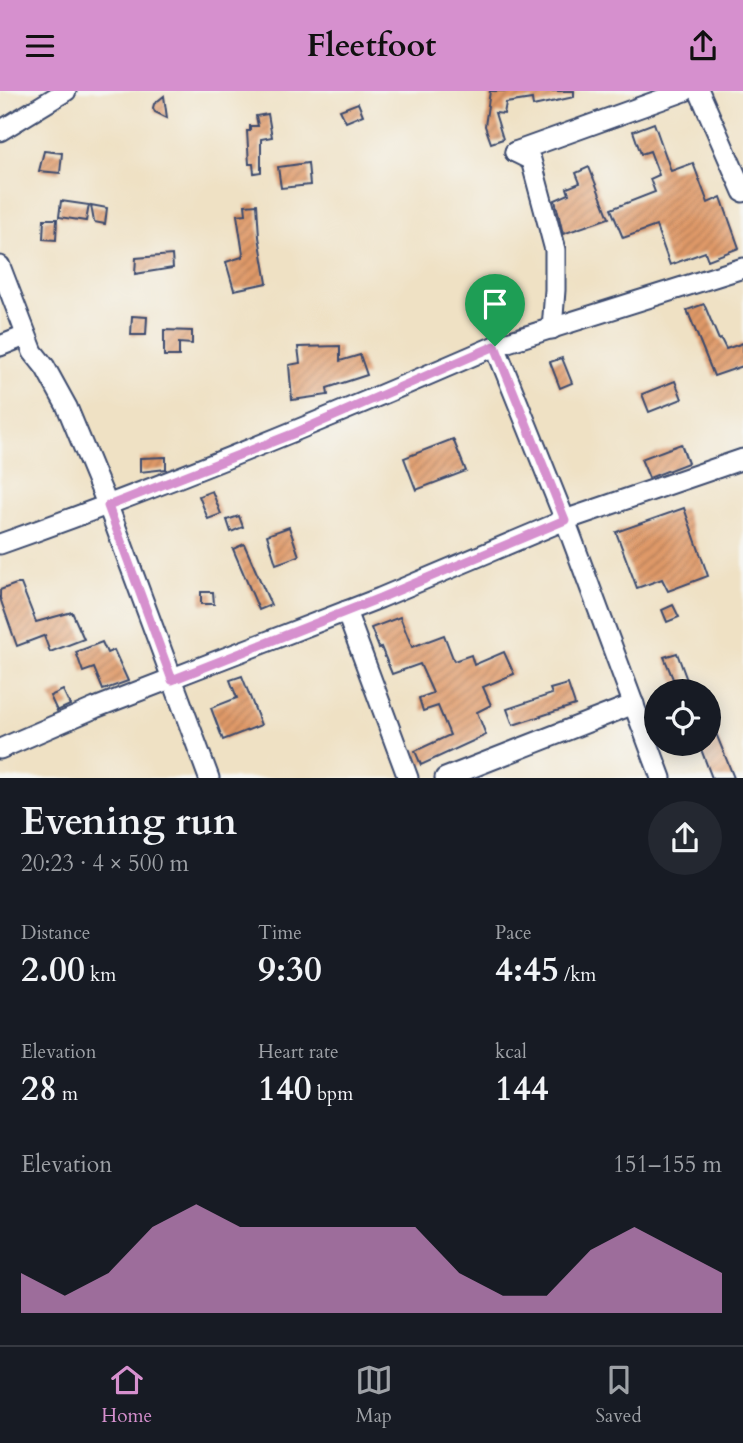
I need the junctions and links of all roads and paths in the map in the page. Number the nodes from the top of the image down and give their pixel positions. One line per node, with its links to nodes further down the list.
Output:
1 (66, 91): 4 (street)
2 (685, 91): 8 (street)
3 (699, 91): 5 (street)
4 (0, 131)
5 (743, 193)
6 (0, 266): 9 (street)
7 (743, 268): 8 (street)
8 (552, 329): 11 (street)
9 (25, 336): 10 (street); 13 (street)
10 (0, 346)
11 (495, 346): 13 (street); 14 (street)
12 (743, 459): 14 (street)
13 (108, 506): 15 (street); 17 (street)
14 (565, 520): 16 (street); 18 (street)
15 (0, 544)
16 (346, 611): 17 (street); 21 (street)
17 (172, 680): 19 (street); 20 (street)
18 (634, 704): 22 (street); 23 (street)
19 (0, 749)
20 (209, 778)
21 (408, 778)
22 (445, 778)
23 (661, 778)

